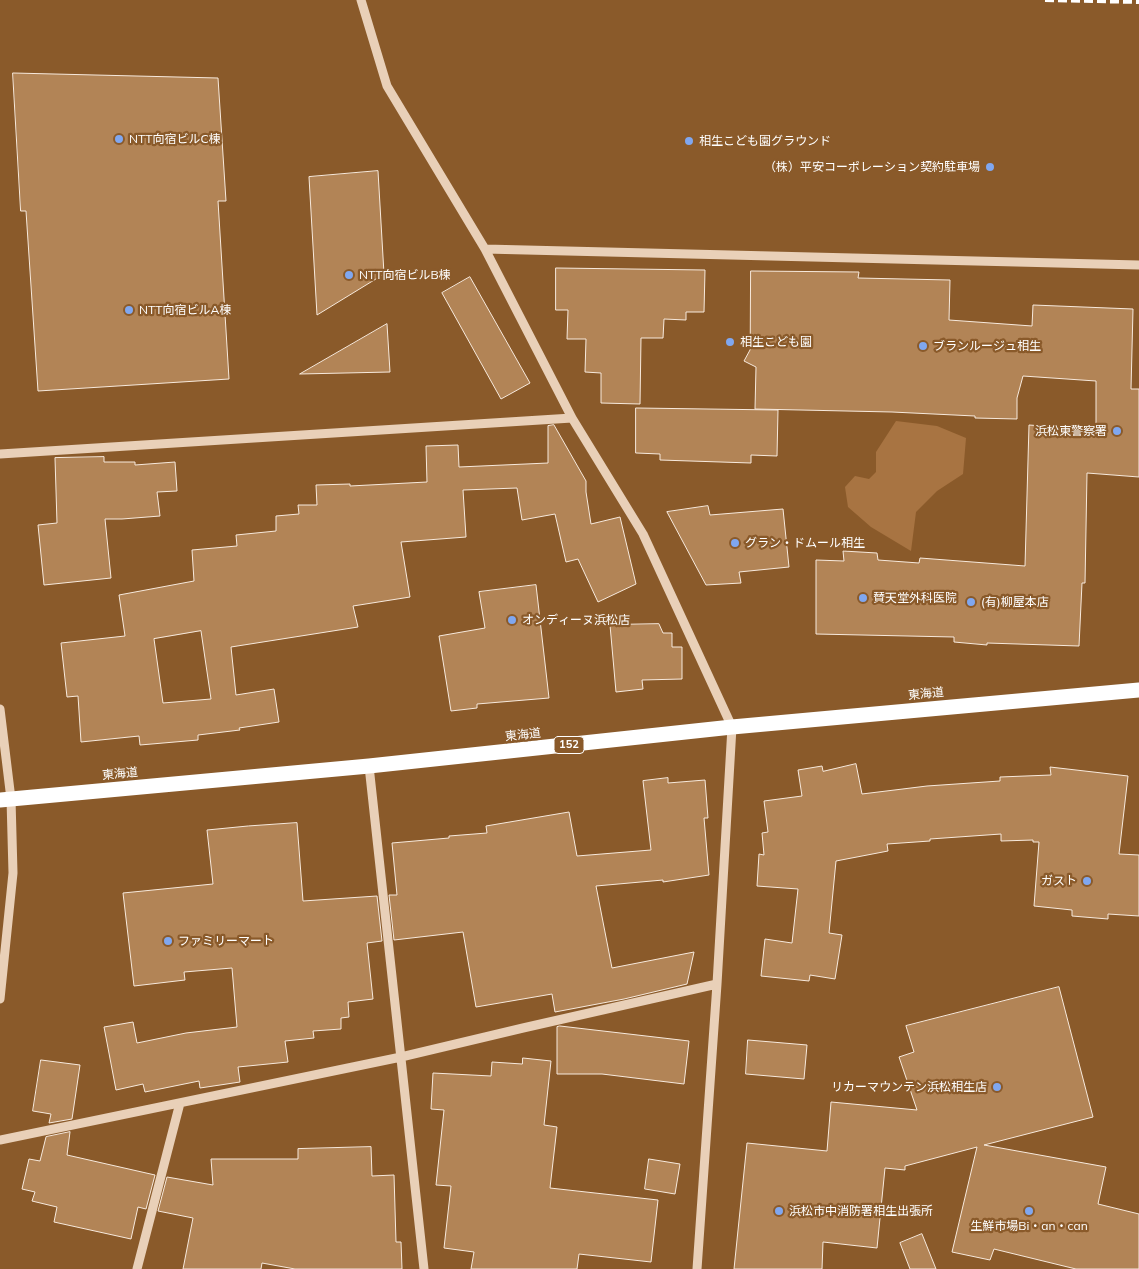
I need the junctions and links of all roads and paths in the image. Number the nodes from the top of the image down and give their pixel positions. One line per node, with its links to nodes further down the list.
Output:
1 (361, 0): 2 (street)
2 (485, 249): 3 (street); 4 (street)
3 (1139, 265)
4 (572, 418): 5 (street); 8 (street)
5 (0, 454)
6 (1139, 690): 8 (highway, 東海道 / 152)
7 (0, 709): 10 (street)
8 (732, 727): 9 (highway, 東海道 / 152); 11 (street)
9 (369, 766): 10 (highway, 東海道 / 152); 13 (street)
10 (6, 800): 12 (street)
11 (717, 984): 13 (street); 18 (street)
12 (0, 999)
13 (401, 1057): 14 (street); 17 (street)
14 (180, 1102): 15 (street); 16 (street)
15 (0, 1140)
16 (137, 1269)
17 (424, 1269)
18 (697, 1269)

